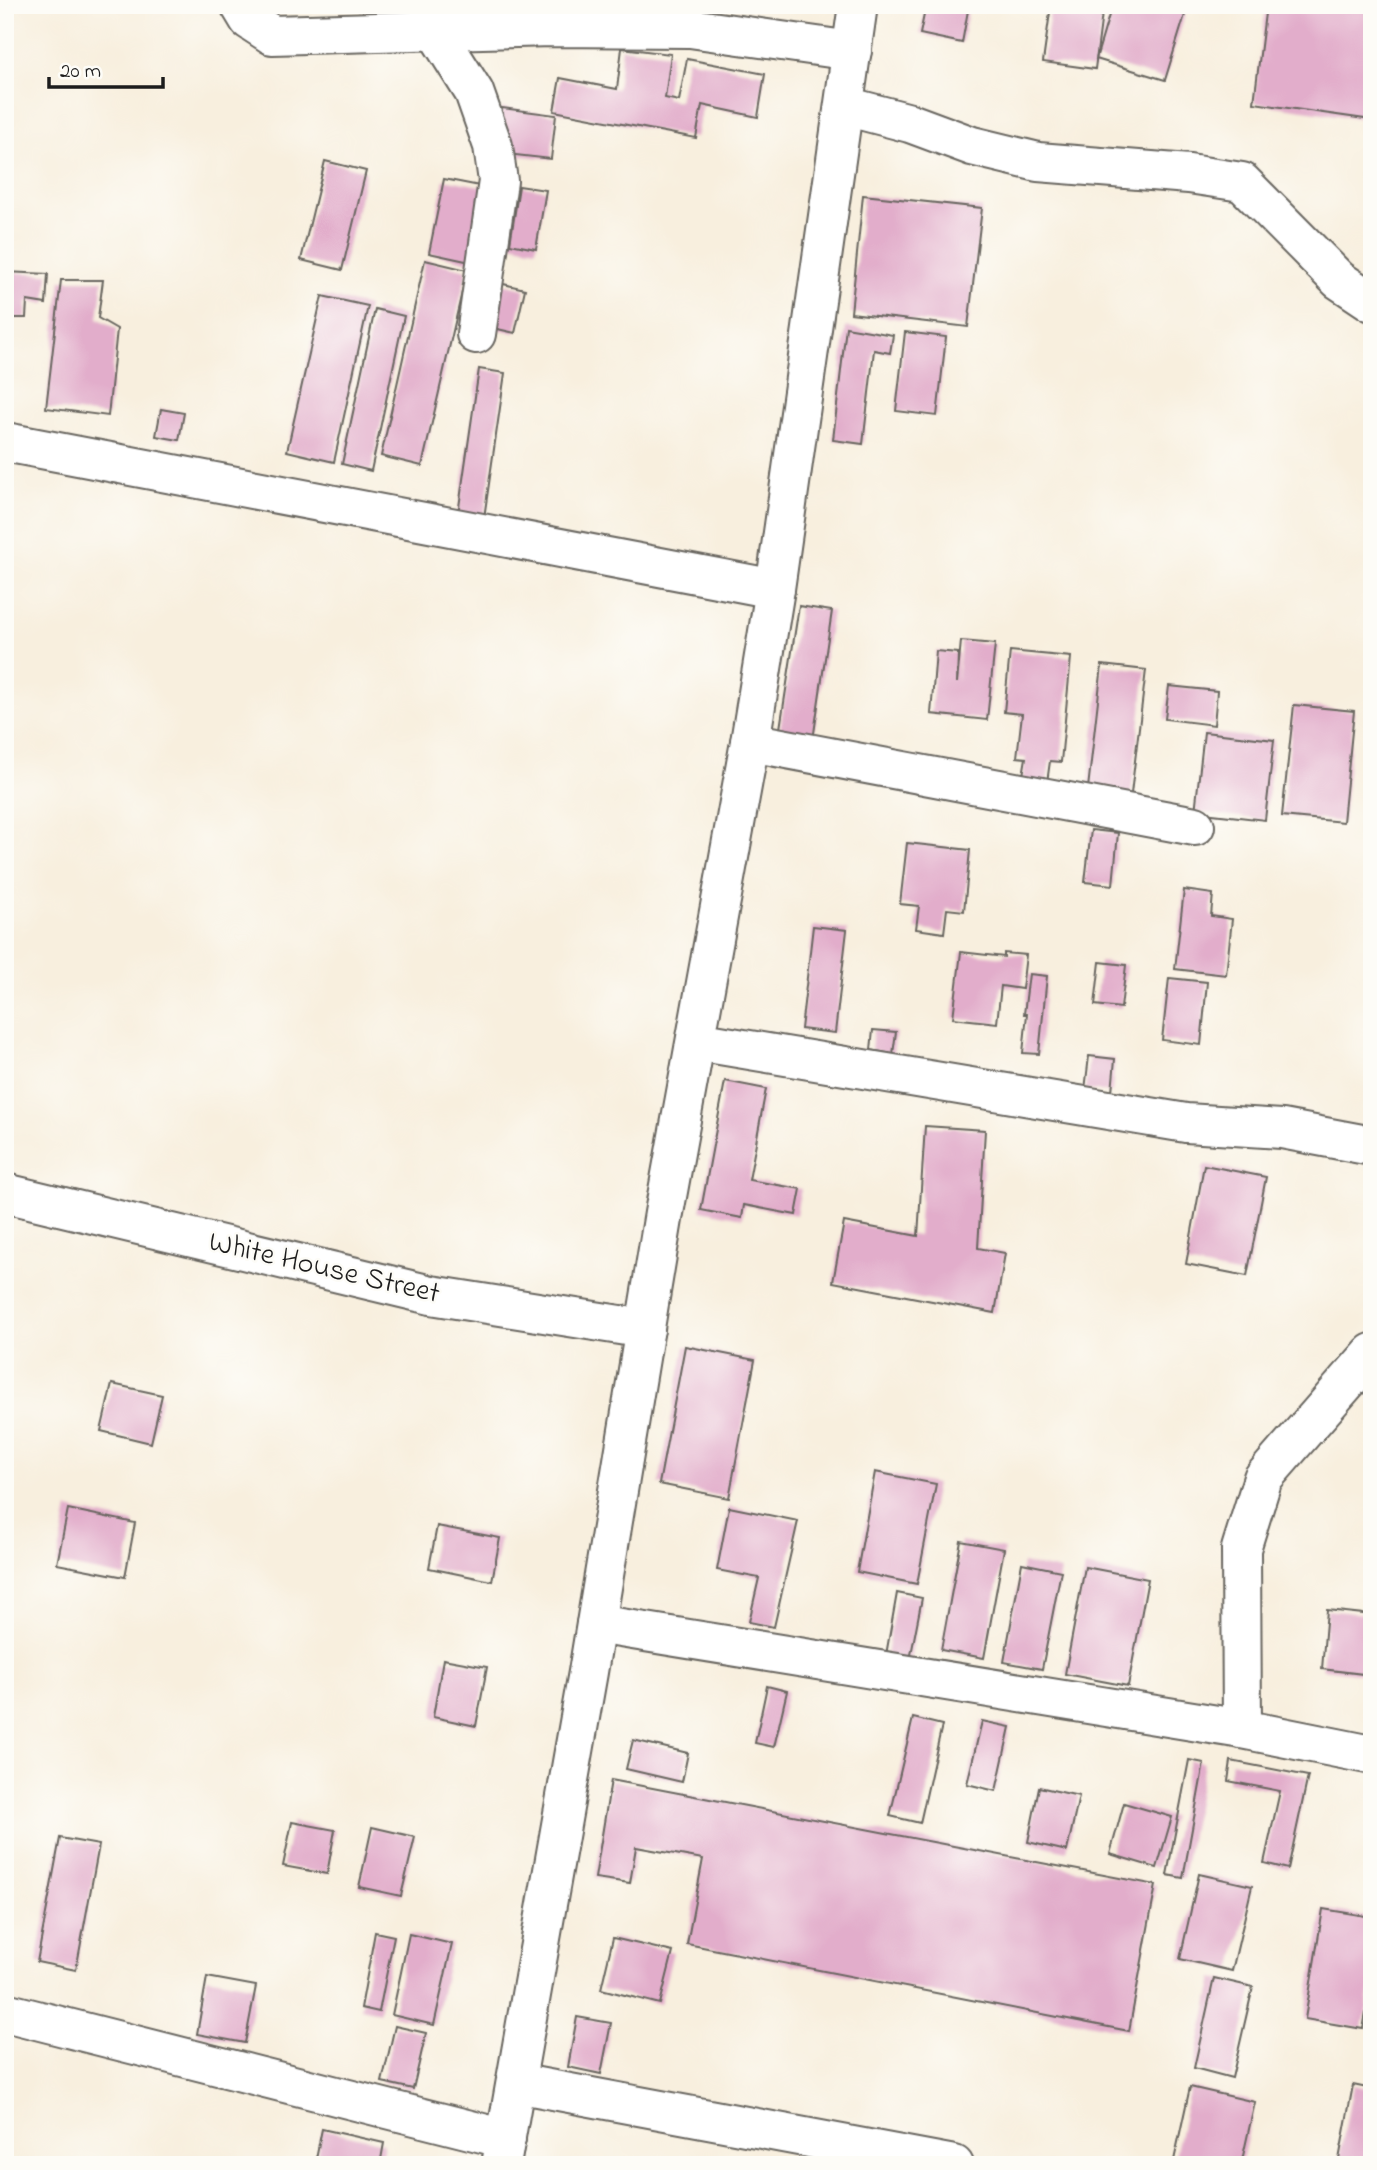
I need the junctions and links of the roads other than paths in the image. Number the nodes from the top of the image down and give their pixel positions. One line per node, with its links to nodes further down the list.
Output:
1 (240, 5): 4 (street)
2 (517, 5): 5 (street)
3 (858, 5): 6 (street)
4 (433, 18): 5 (street); 9 (street)
5 (550, 27): 6 (street)
6 (852, 51): 7 (street)
7 (845, 106): 8 (street); 11 (street)
8 (1372, 302)
9 (477, 334)
10 (5, 442): 11 (street)
11 (775, 589): 12 (street)
12 (750, 742): 13 (street); 14 (street)
13 (1195, 826)
14 (696, 1041): 15 (street); 17 (street)
15 (1372, 1146)
16 (5, 1193): 17 (street, White House Street)
17 (645, 1329): 19 (street)
18 (1372, 1353): 20 (street)
19 (596, 1624): 20 (street); 23 (street)
20 (1242, 1729): 21 (street)
21 (1372, 1755)
22 (5, 2012): 24 (street)
23 (516, 2082): 24 (street); 25 (street)
24 (504, 2152)
25 (954, 2165)

